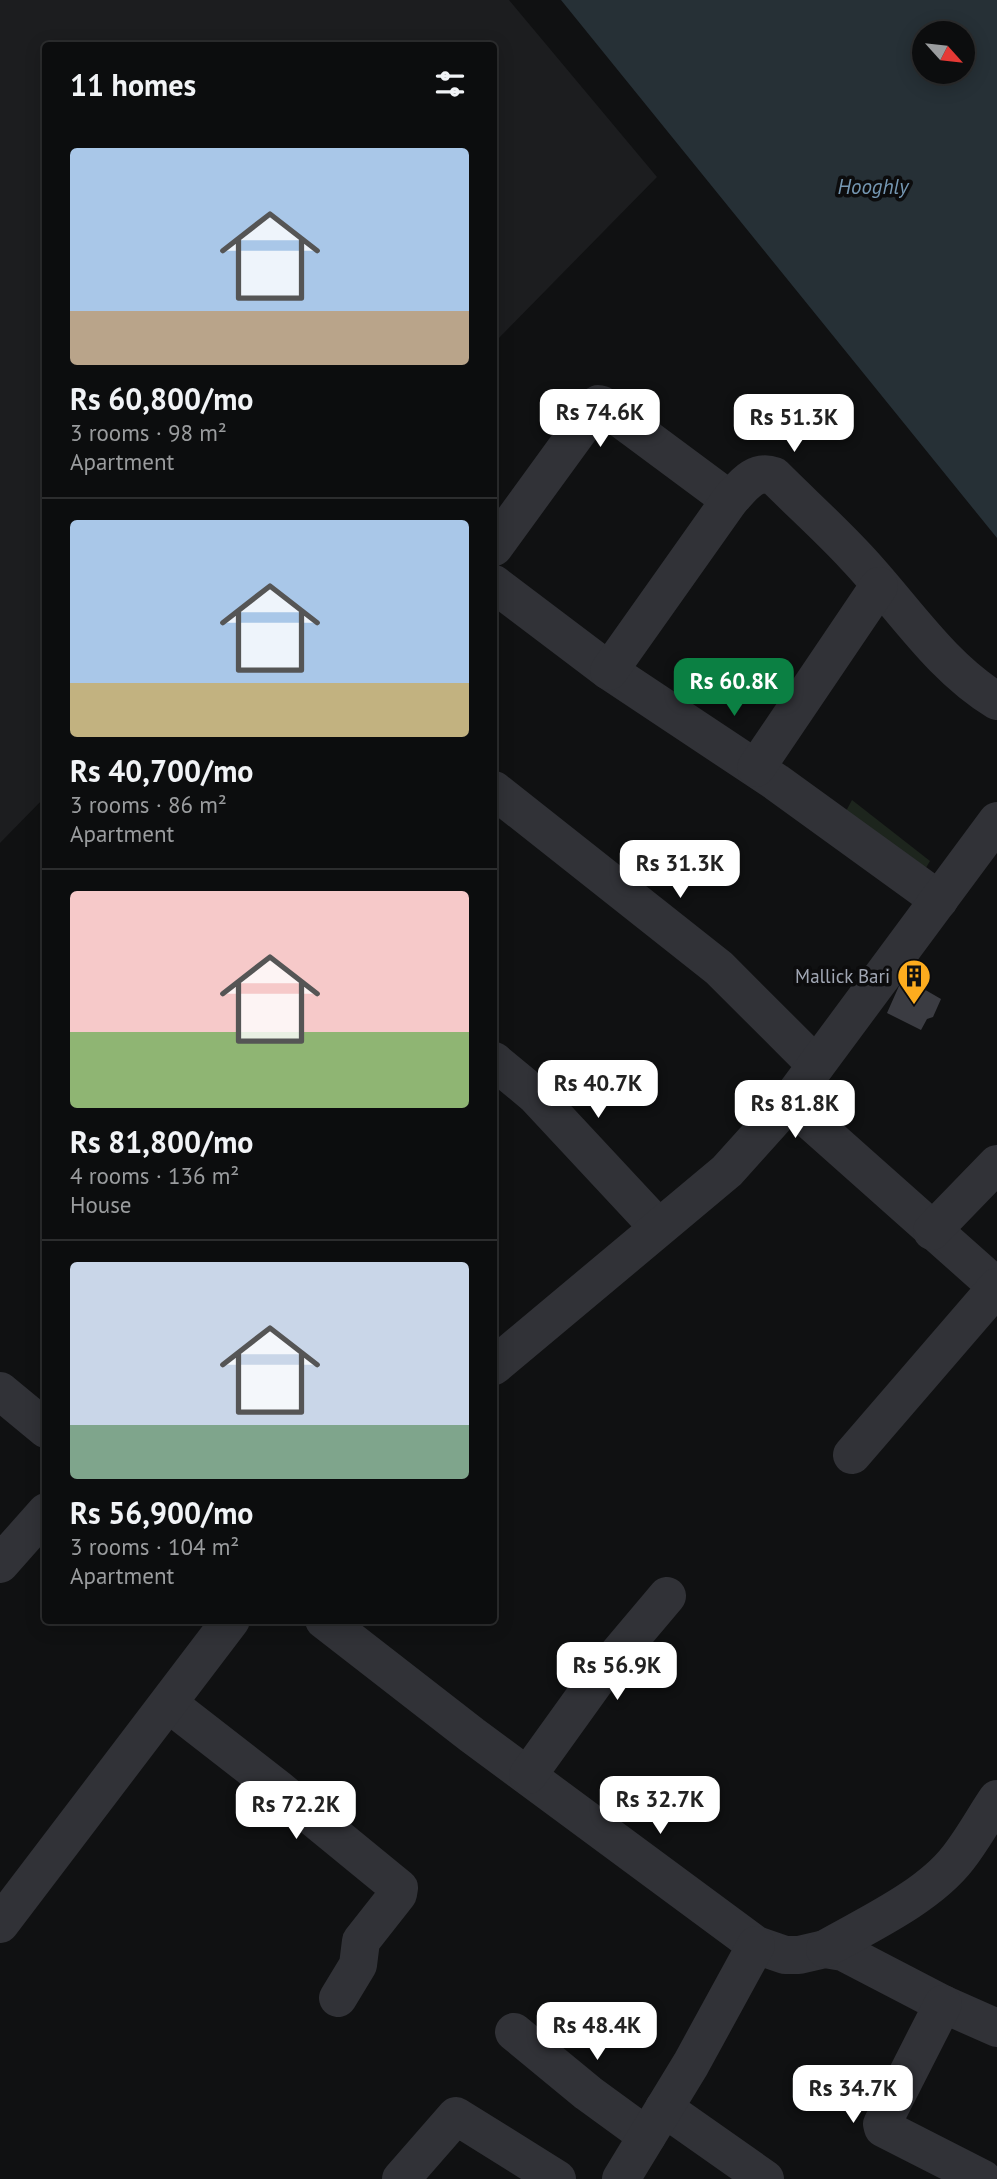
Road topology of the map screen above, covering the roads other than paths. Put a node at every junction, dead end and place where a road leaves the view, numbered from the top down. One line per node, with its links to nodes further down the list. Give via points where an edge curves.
1 (730, 500): 2 (street, via 598,404); 4 (street, via 754,476 774,476); 5 (street)
2 (497, 543)
3 (497, 586): 5 (street)
4 (879, 586): 6 (street, via 970,684); 7 (street)
5 (609, 671): 7 (street)
6 (997, 701)
7 (756, 768): 10 (street)
8 (497, 792): 12 (street, via 719,968)
9 (997, 821): 10 (street)
10 (939, 900): 12 (street)
11 (497, 1063): 15 (street, via 535,1095)
12 (816, 1065): 13 (street)
13 (789, 1102): 15 (street, via 727,1171); 16 (street)
14 (997, 1164): 16 (street)
15 (658, 1227): 18 (street)
16 (932, 1231): 17 (street)
17 (997, 1287): 21 (street)
18 (497, 1359)
19 (0, 1391): 20 (street)
20 (42, 1426)
21 (852, 1455)
22 (42, 1517): 23 (street)
23 (0, 1564)
24 (667, 1596): 28 (street, via 597,1679)
25 (228, 1624): 27 (street)
26 (329, 1624): 28 (street)
27 (169, 1704): 30 (street); 33 (street, via 399,1888 361,1941 358,1965)
28 (527, 1775): 31 (street)
29 (997, 1798): 32 (street, via 958,1858 934,1882)
30 (0, 1924)
31 (756, 1945): 32 (street, via 785,1955); 37 (street)
32 (825, 1949): 34 (street, via 844,1952)
33 (338, 1998)
34 (943, 2004): 35 (street); 42 (street, via 883,2128)
35 (997, 2028)
36 (514, 2032): 37 (street, via 589,2093)
37 (656, 2122): 40 (street); 41 (street)
38 (401, 2179): 39 (street, via 456,2116)
39 (557, 2179)
40 (621, 2179)
41 (765, 2179)
42 (984, 2179)

